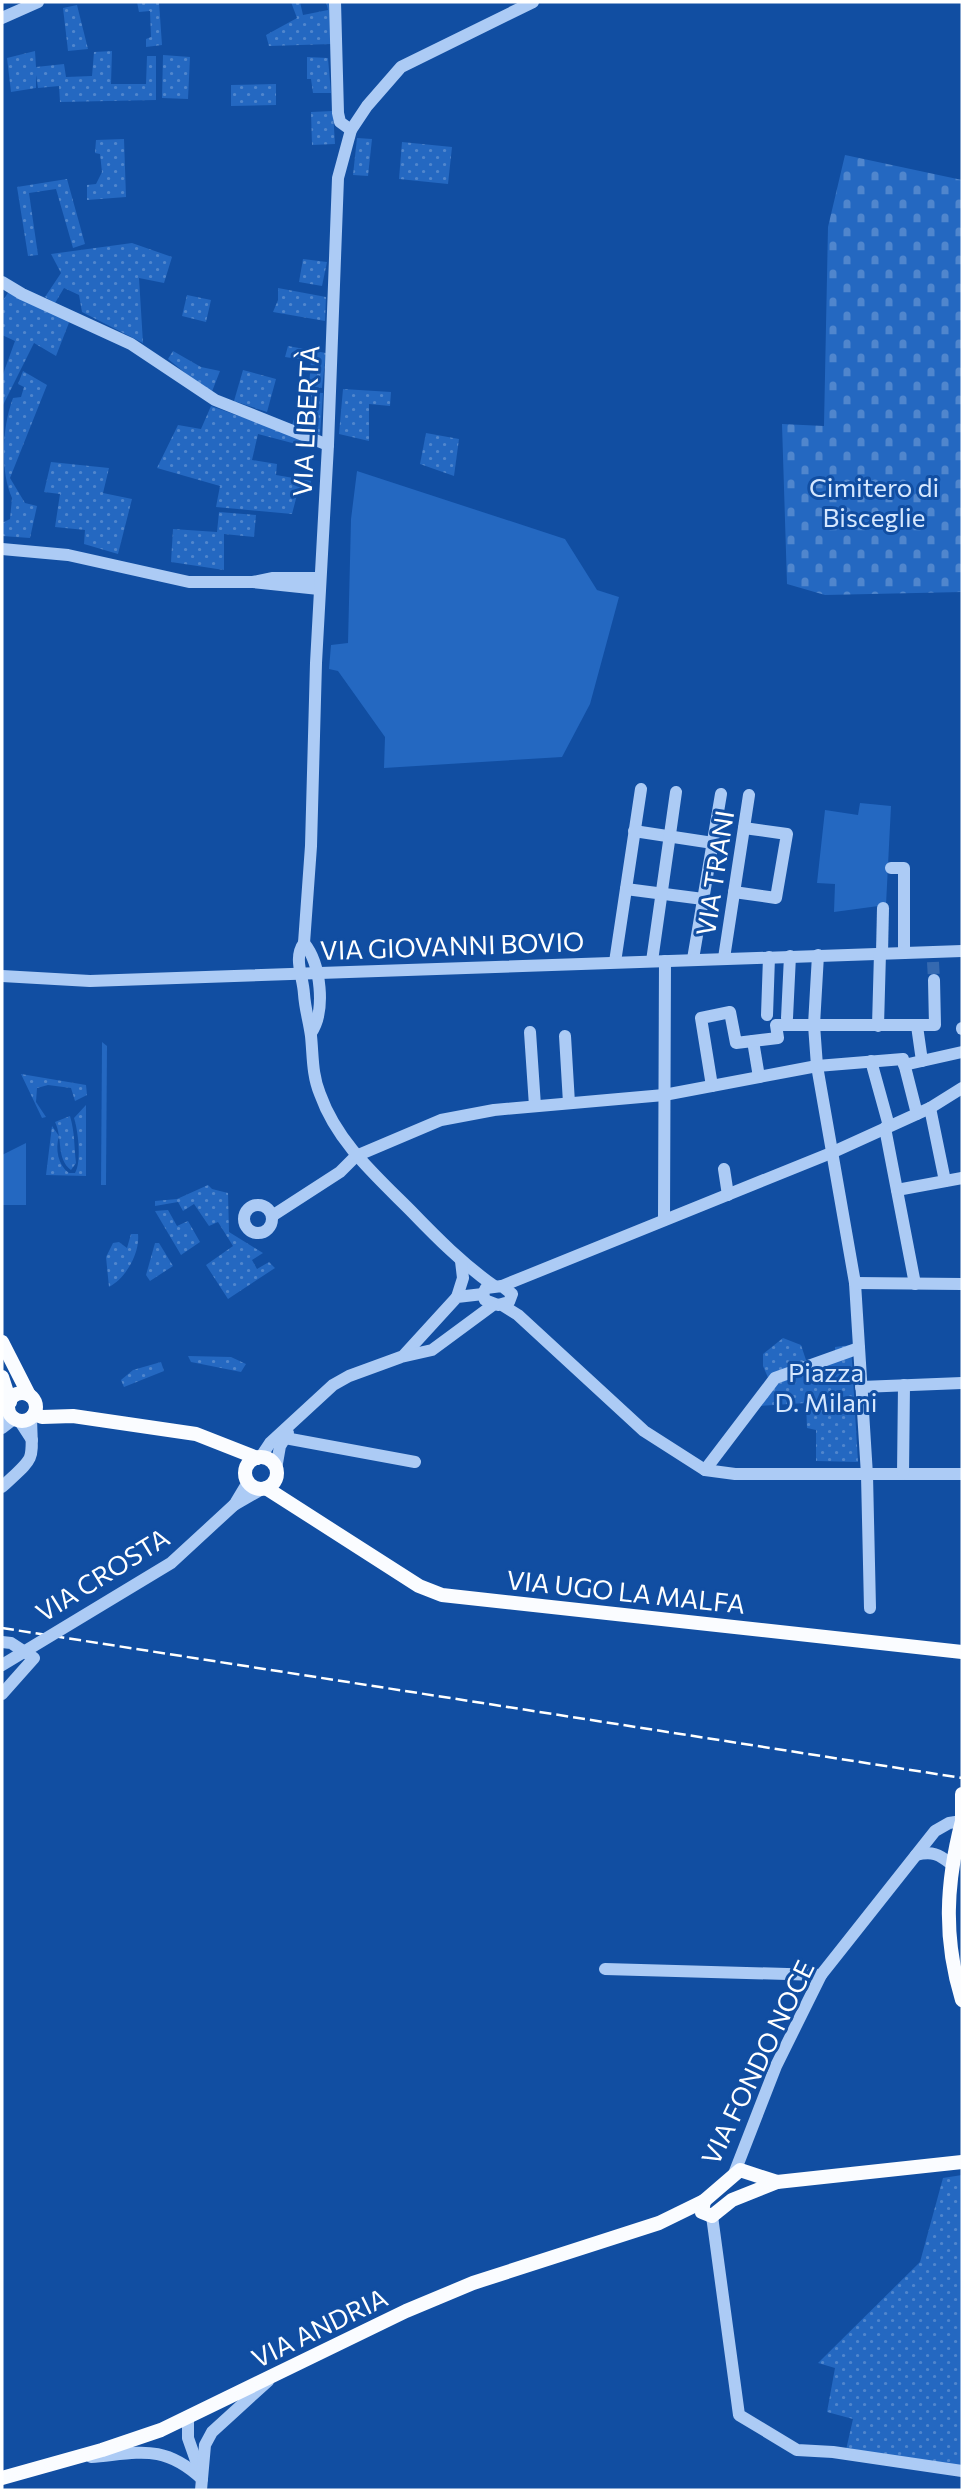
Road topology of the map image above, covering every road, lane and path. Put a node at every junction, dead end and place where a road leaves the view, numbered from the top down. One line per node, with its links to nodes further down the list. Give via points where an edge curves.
1 (38, 2): 4 (street)
2 (335, 2): 5 (street, via 338,113 340,122)
3 (533, 2): 5 (street, VIA LIBERTÀ, via 401,67)
4 (2, 18)
5 (351, 130): 7 (street, VIA LIBERTÀ, via 338,178)
6 (2, 282): 7 (street, via 131,344 215,400)
7 (328, 444): 9 (street, VIA LIBERTÀ)
8 (2, 549): 9 (street, via 68,555 189,582 273,578)
9 (319, 583): 24 (street, VIA LIBERTÀ)
10 (641, 789): 15 (street)
11 (676, 792): 16 (street)
12 (721, 794): 17 (street)
13 (749, 795): 14 (street, VIA TRANI)
14 (744, 828): 20 (street, VIA TRANI); 20 (street, via 787,834 776,898)
15 (635, 831): 16 (street); 19 (street)
16 (670, 836): 17 (street); 21 (street)
17 (713, 843): 22 (street)
18 (891, 868): 27 (street, via 904,868)
19 (626, 889): 21 (street); 34 (street)
20 (734, 892): 31 (street, VIA TRANI)
21 (661, 894): 22 (street); 33 (street)
22 (703, 899): 32 (street)
23 (883, 908): 26 (street)
24 (304, 943): 35 (street, VIA LIBERTÀ); 36 (street, VIA LIBERTÀ, via 298,957)
25 (962, 951): 27 (street, VIA GIOVANNI BOVIO, via 933,957)
26 (881, 953): 27 (street, VIA GIOVANNI BOVIO); 28 (street, VIA GIOVANNI BOVIO); 42 (street)
27 (904, 953)
28 (818, 955): 29 (street, VIA GIOVANNI BOVIO); 41 (street)
29 (790, 956): 30 (street, VIA GIOVANNI BOVIO); 40 (street)
30 (769, 957): 31 (street, VIA GIOVANNI BOVIO); 39 (street)
31 (724, 958): 32 (street, VIA GIOVANNI BOVIO)
32 (693, 960): 33 (street, VIA GIOVANNI BOVIO)
33 (658, 961): 34 (street, VIA GIOVANNI BOVIO); 56 (street)
34 (615, 962): 35 (street, VIA GIOVANNI BOVIO)
35 (317, 973): 36 (street, VIA GIOVANNI BOVIO); 45 (street, via 319,1021)
36 (302, 974): 37 (street, VIA GIOVANNI BOVIO, via 90,981); 45 (street, VIA LIBERTÀ)
37 (2, 976)
38 (934, 980): 43 (street, via 935,1025)
39 (767, 1015)
40 (788, 1018)
41 (814, 1025): 42 (street); 47 (street, via 776,1025 779,1038); 52 (street)
42 (878, 1026): 43 (street)
43 (917, 1026): 50 (street)
44 (530, 1032): 58 (street)
45 (311, 1033): 63 (street, via 319,1093)
46 (565, 1036): 57 (street)
47 (753, 1041): 53 (street); 54 (street, via 736,1043 730,1012 701,1018)
48 (962, 1052): 50 (street)
49 (871, 1061): 51 (street); 52 (street); 61 (street)
50 (922, 1061): 51 (street)
51 (904, 1062): 60 (street)
52 (817, 1066): 53 (street); 62 (street)
53 (759, 1077): 54 (street)
54 (712, 1086): 56 (street)
55 (962, 1088): 59 (street)
56 (664, 1095): 57 (street); 70 (street)
57 (569, 1103): 58 (street)
58 (535, 1106): 63 (street, via 441,1120)
59 (930, 1108): 60 (street); 66 (street)
60 (917, 1114): 61 (street)
61 (887, 1127): 62 (street); 67 (street)
62 (831, 1153): 68 (street); 72 (street)
63 (356, 1156): 69 (street, via 340,1172); 71 (street)
64 (723, 1169): 68 (street)
65 (962, 1178): 66 (street)
66 (945, 1181): 67 (street)
67 (897, 1191): 73 (street)
68 (727, 1195): 70 (street)
69 (272, 1216)
70 (664, 1220): 75 (street, via 527,1276)
71 (465, 1265): 75 (street); 76 (street)
72 (855, 1283): 73 (street); 78 (street)
73 (915, 1284): 74 (street)
74 (962, 1284)
75 (498, 1295): 76 (street); 79 (street, via 432,1350); 93 (street, via 645,1431)
76 (457, 1297): 79 (street)
77 (2, 1342): 84 (main road)
78 (859, 1348): 83 (street); 93 (street, via 775,1378)
79 (401, 1357): 87 (street, via 333,1385)
80 (2, 1377): 85 (main road)
81 (962, 1383): 82 (street)
82 (904, 1385): 83 (street); 95 (street)
83 (861, 1387): 97 (street)
84 (31, 1396): 85 (main road, via 36,1406); 85 (main road, via 16,1395); 86 (main road)
85 (17, 1413): 86 (main road); 88 (street); 99 (street, via 34,1452)
86 (73, 1416): 90 (main road, via 196,1434)
87 (294, 1423): 89 (street); 91 (street)
88 (2, 1428)
89 (285, 1438): 92 (street); 94 (street)
90 (221, 1443): 91 (main road); 98 (main road)
91 (258, 1458): 94 (main road, via 268,1460); 98 (main road)
92 (415, 1462)
93 (705, 1470): 97 (street)
94 (276, 1471): 100 (main road, via 273,1484); 102 (main road)
95 (903, 1474): 96 (street); 97 (street)
96 (962, 1474)
97 (867, 1475): 103 (street)
98 (247, 1476): 100 (main road); 101 (street)
99 (2, 1487)
100 (264, 1488): 101 (street); 102 (main road, VIA UGO LA MALFA)
101 (234, 1505): 106 (street, VIA CROSTA, bridge, via 172,1563)
102 (306, 1515): 105 (main road, VIA UGO LA MALFA, via 419,1586 442,1595)
103 (870, 1608)
104 (2, 1642): 107 (street, VIA CROSTA, via 34,1658)
105 (962, 1652)
106 (2, 1665)
107 (2, 1694)
108 (962, 1794): 109 (main road)
109 (962, 1820): 110 (street, VIA FONDO NOCE, via 935,1831); 111 (main road)
110 (916, 1855): 111 (street, via 929,1852); 113 (street, VIA FONDO NOCE)
111 (951, 1864): 114 (main road, via 947,1927)
112 (605, 1969): 113 (street)
113 (821, 1975): 116 (street, VIA FONDO NOCE, via 776,2066)
114 (962, 2000)
115 (962, 2162): 118 (main road)
116 (734, 2174): 117 (main road, via 744,2169); 120 (main road, VIA FONDO NOCE)
117 (753, 2175): 118 (main road); 119 (main road, via 758,2183)
118 (777, 2182): 119 (main road)
119 (753, 2192): 121 (main road)
120 (704, 2200): 121 (main road, VIA FONDO NOCE, via 701,2210); 122 (main road, VIA ANDRIA)
121 (710, 2216): 122 (main road, VIA ANDRIA); 127 (street, via 739,2415 797,2450)
122 (659, 2223): 123 (main road, VIA ANDRIA, via 473,2283)
123 (276, 2375): 124 (main road, VIA ANDRIA); 125 (street, via 222,2420)
124 (188, 2418): 125 (street); 126 (main road, VIA ANDRIA); 129 (street, via 188,2438)
125 (205, 2445): 129 (street)
126 (74, 2459): 128 (main road, VIA ANDRIA); 129 (street, via 149,2452 170,2456)
127 (962, 2471)
128 (2, 2478)
129 (201, 2484)

